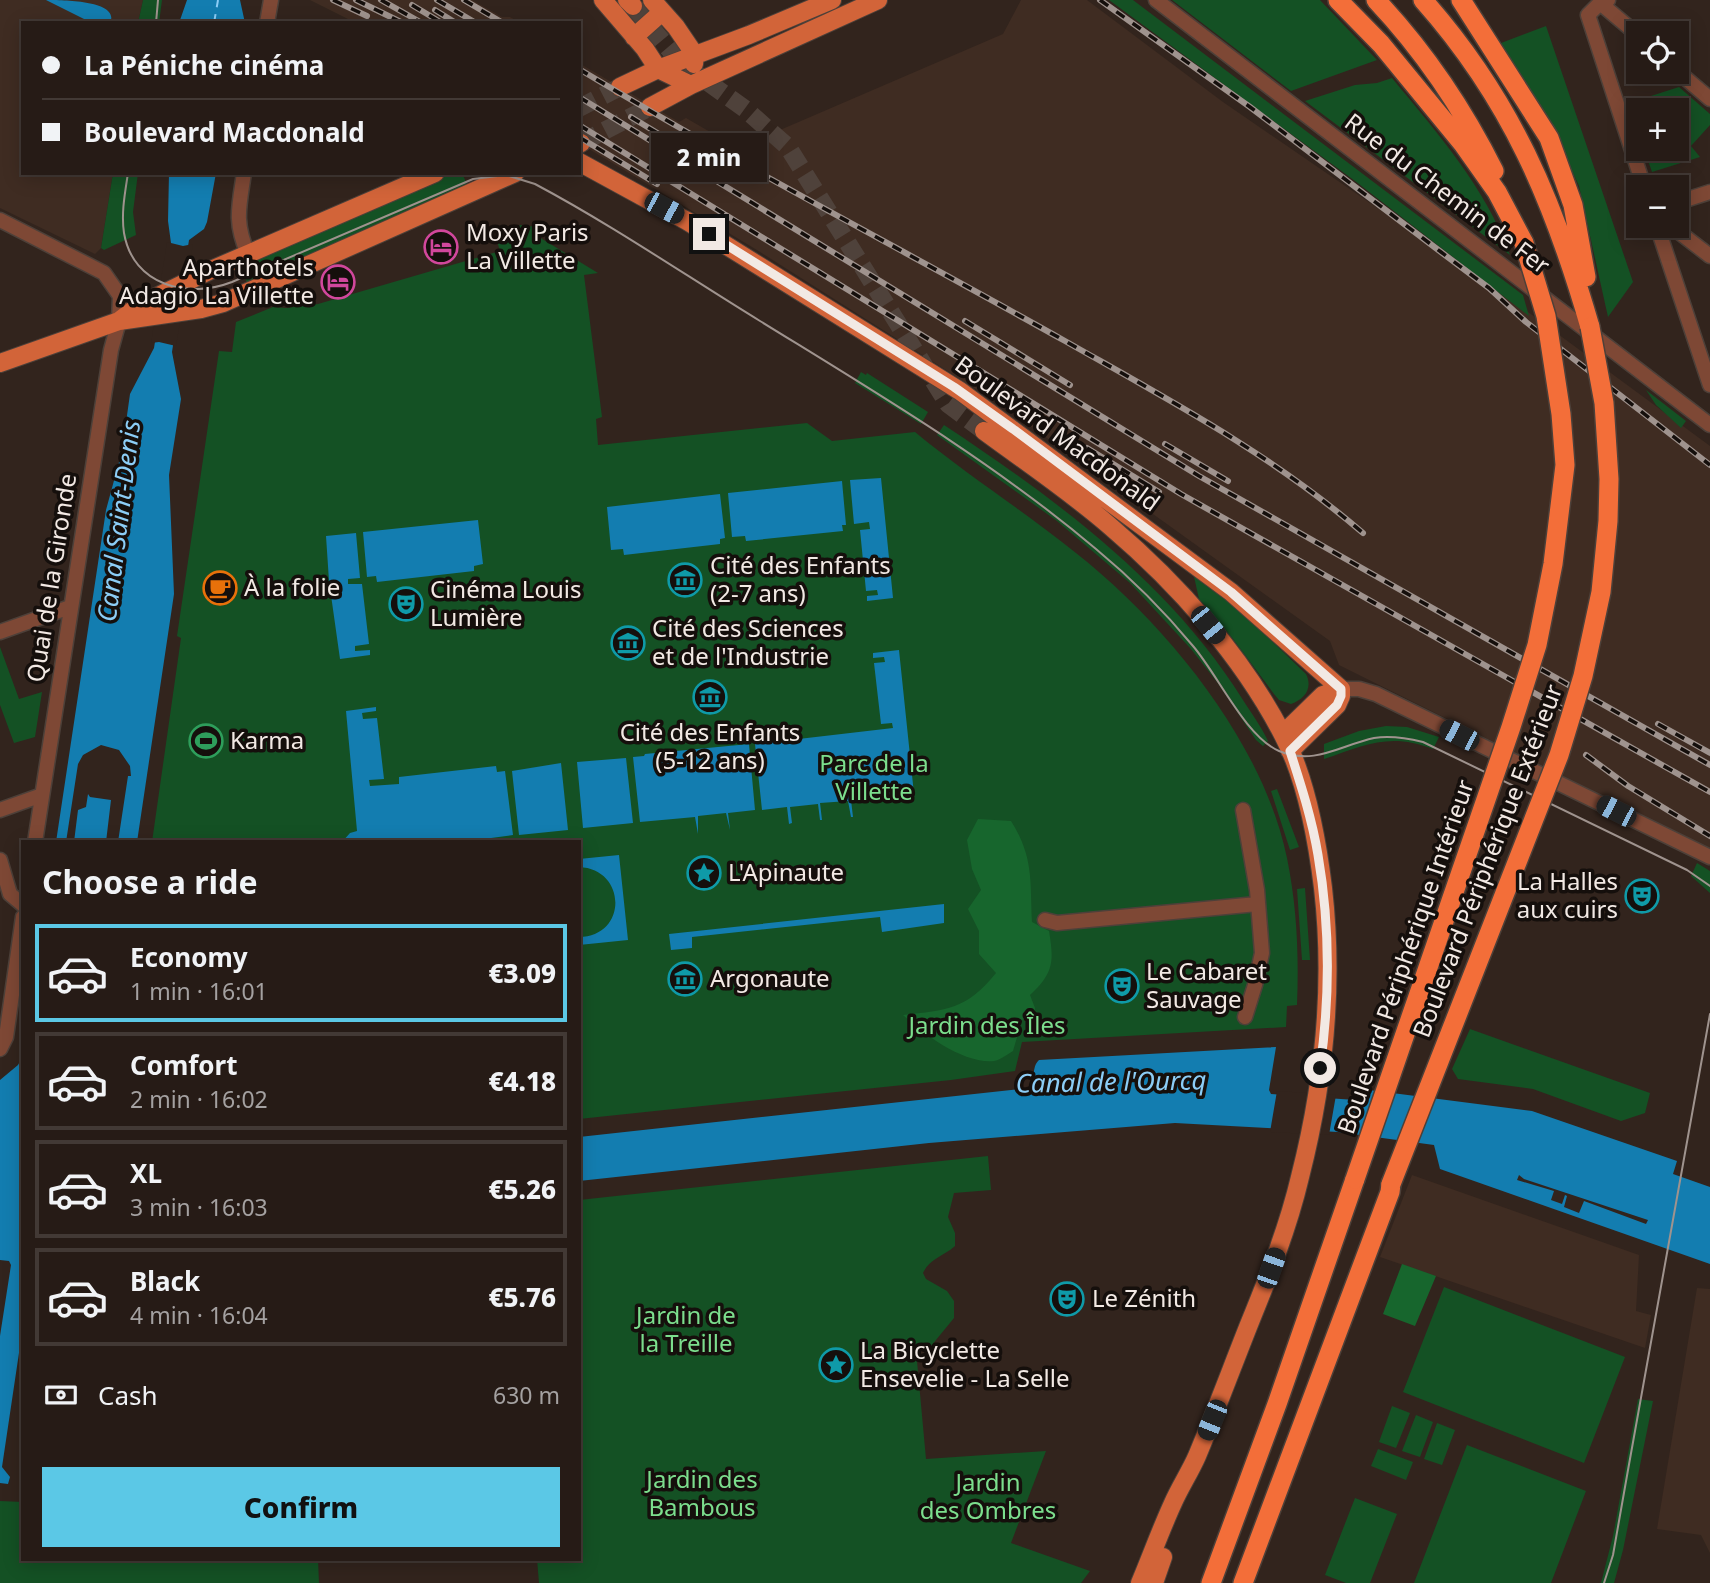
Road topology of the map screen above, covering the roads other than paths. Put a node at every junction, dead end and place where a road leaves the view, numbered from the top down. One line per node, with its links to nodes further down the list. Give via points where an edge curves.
1 (271, 0): 12 (street)
2 (603, 0): 15 (main road)
3 (832, 0): 14 (main road)
4 (878, 0): 16 (main road)
5 (1156, 0): 43 (street, Rue du Chemin de Fer)
6 (1338, 0): 34 (highway, via 1421,92 1479,166)
7 (1376, 0): 34 (highway, Boulevard Périphérique Intérieur, via 1461,110 1498,179)
8 (1423, 0): 40 (highway, Boulevard Périphérique Extérieur, via 1480,71 1518,134 1560,231)
9 (1461, 0): 40 (highway, via 1549,138 1565,178 1586,270)
10 (1604, 1): 13 (street); 28 (street, via 1588,15)
11 (657, 6): 15 (main road); 17 (main road)
12 (267, 21)
13 (1626, 23)
14 (749, 35): 16 (main road); 17 (main road)
15 (634, 37): 18 (main road)
16 (758, 54): 20 (main road)
17 (695, 55): 18 (main road); 20 (main road)
18 (658, 69): 20 (main road); 21 (main road)
19 (1689, 80): 22 (street)
20 (691, 85): 23 (main road)
21 (620, 87)
22 (1710, 99)
23 (650, 107)
24 (581, 163): 47 (main road, Boulevard Macdonald, via 687,221 951,394 1231,592)
25 (244, 175): 35 (street, via 237,223)
26 (430, 175): 35 (main road)
27 (511, 175): 38 (main road, via 238,297)
28 (1640, 175)
29 (1710, 192): 30 (street)
30 (1689, 199)
31 (0, 220): 39 (street, via 104,273 120,296)
32 (1661, 238): 42 (street)
33 (1687, 238): 36 (street)
34 (1524, 243): 65 (highway, Boulevard Périphérique Intérieur, bridge, via 1546,316 1565,465 1553,564 1536,645 1355,1179)
35 (248, 254): 37 (main road)
36 (1710, 256)
37 (160, 296): 38 (street); 39 (main road)
38 (193, 311): 39 (main road)
39 (119, 321): 41 (main road); 45 (street, Quai de la Gironde)
40 (1590, 327): 66 (highway, Boulevard Périphérique Extérieur, bridge, via 1604,404 1609,479 1601,592 1583,676 1559,755 1391,1184)
41 (0, 363)
42 (1710, 385)
43 (1710, 425)
44 (984, 431): 48 (main road, Boulevard Macdonald, via 1111,526 1160,573 1229,652)
45 (70, 607): 46 (street); 50 (street, Quai de la Gironde)
46 (0, 632)
47 (1341, 689): 48 (main road, via 1323,695); 49 (main road, via 1337,705); 54 (street, via 1376,694)
48 (1283, 734): 49 (main road, Boulevard Macdonald)
49 (1290, 751): 62 (main road, Boulevard Macdonald, via 1318,854 1326,925 1326,1004 1318,1087 1302,1168 1271,1268)
50 (42, 795): 51 (street); 53 (street, Quai de la Gironde)
51 (0, 810)
52 (1243, 810): 57 (street)
53 (34, 840)
54 (1710, 857)
55 (0, 860): 56 (street, via 10,894)
56 (21, 903)
57 (1257, 904): 58 (street, via 1057,923); 60 (street, via 1262,953)
58 (1045, 920)
59 (21, 929): 61 (street)
60 (1245, 1017)
61 (2, 1045)
62 (1195, 1460): 63 (main road); 64 (main road)
63 (1140, 1583)
64 (1153, 1583)
65 (1211, 1583)
66 (1243, 1583)

